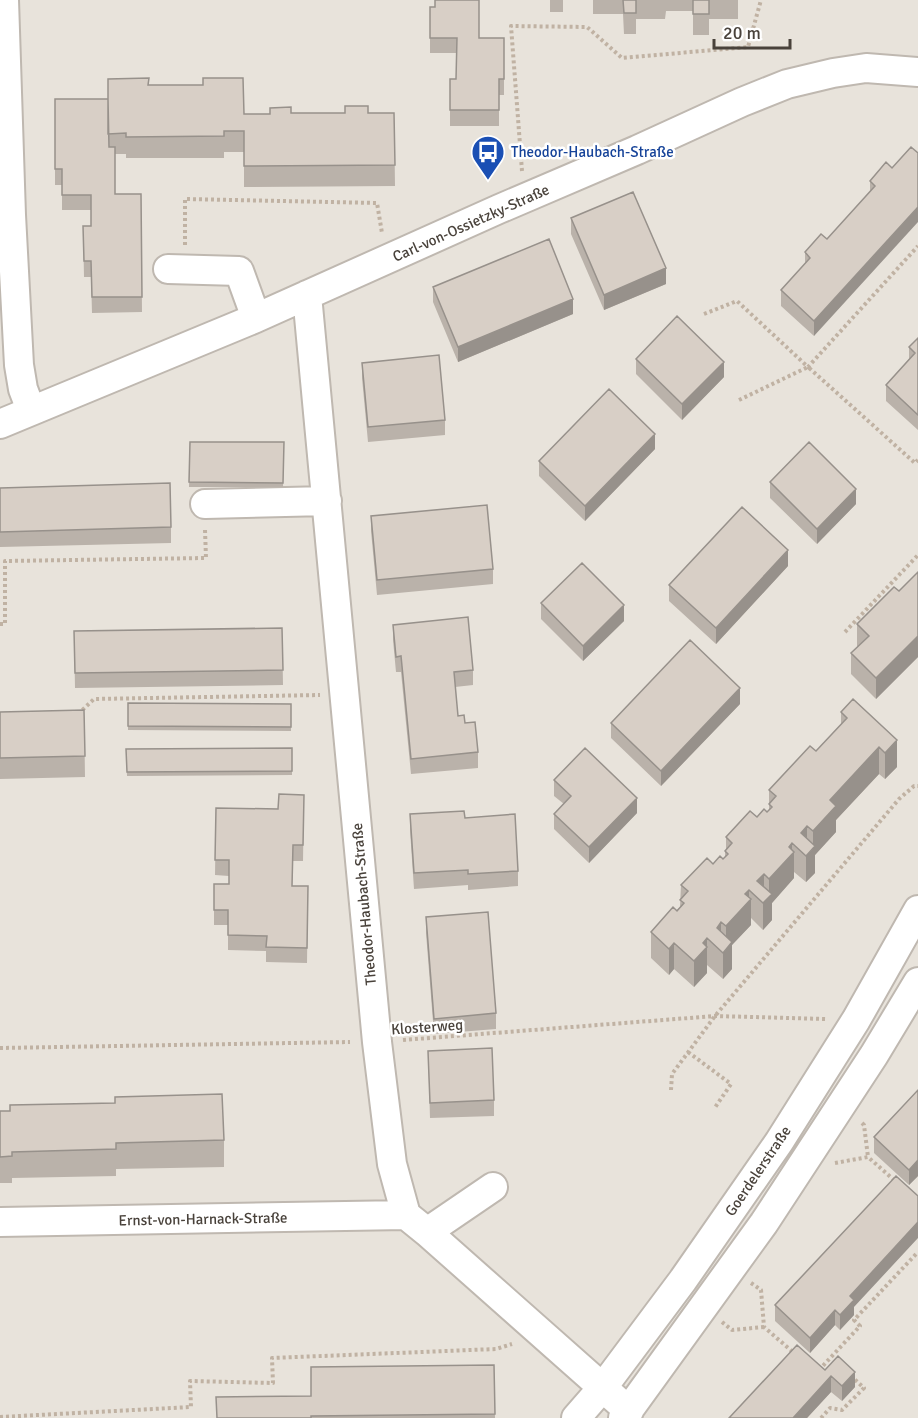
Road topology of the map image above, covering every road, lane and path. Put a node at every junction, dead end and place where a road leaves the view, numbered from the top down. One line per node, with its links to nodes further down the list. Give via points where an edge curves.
1 (4, 0): 5 (street)
2 (761, 0): 4 (path, via 748,47 622,58 587,27 511,26)
3 (918, 72): 4 (street, Carl-von-Ossietzky-Straße, via 866,69 787,84)
4 (524, 198): 7 (street, Carl-von-Ossietzky-Straße)
5 (6, 215): 14 (street, via 19,365)
6 (918, 246): 12 (path)
7 (386, 261): 8 (path, via 377,203 185,199); 9 (street, Carl-von-Ossietzky-Straße)
8 (176, 269): 11 (street, via 239,271)
9 (307, 295): 11 (street, Carl-von-Ossietzky-Straße); 17 (street, Theodor-Haubach-Straße)
10 (704, 314): 12 (path, via 737,302)
11 (256, 318): 14 (street, Carl-von-Ossietzky-Straße)
12 (808, 367): 13 (path); 16 (path, via 915,463)
13 (740, 400)
14 (31, 410): 15 (street, Carl-von-Ossietzky-Straße)
15 (0, 424)
16 (918, 460)
17 (327, 501): 18 (street); 22 (street, Theodor-Haubach-Straße)
18 (205, 504): 20 (path, via 206,558 5,561 5,624)
19 (918, 555): 21 (path)
20 (0, 624)
21 (845, 632)
22 (345, 694): 23 (path, via 94,699); 29 (street, Theodor-Haubach-Straße)
23 (75, 716)
24 (918, 786): 27 (path, via 899,799)
25 (918, 910): 28 (street, Goerdelerstraße)
26 (918, 982): 34 (street)
27 (715, 1016): 28 (path, Klosterweg); 29 (path, Klosterweg); 31 (path)
28 (855, 1020): 49 (street, Goerdelerstraße, via 772,1151)
29 (377, 1042): 30 (path, Klosterweg); 38 (street, Theodor-Haubach-Straße, via 392,1164)
30 (0, 1048)
31 (688, 1052): 32 (path, via 672,1074); 33 (path, via 731,1084)
32 (671, 1090)
33 (714, 1109)
34 (812, 1149): 35 (path, via 836,1163 868,1157); 40 (street)
35 (900, 1185)
36 (493, 1187): 38 (street)
37 (0, 1222): 38 (street, Ernst-von-Harnack-Straße)
38 (416, 1224): 43 (street)
39 (918, 1252): 45 (path, via 854,1320 860,1326)
40 (731, 1268): 41 (street); 42 (path, via 761,1290)
41 (703, 1308): 42 (path, via 732,1330); 50 (street)
42 (764, 1327): 44 (path)
43 (542, 1334): 49 (street); 51 (path, via 496,1349 272,1358 273,1383 190,1381 191,1407)
44 (799, 1358)
45 (830, 1358): 46 (path); 47 (path)
46 (839, 1365)
47 (816, 1373)
48 (847, 1373): 53 (path, via 864,1388 842,1410 830,1408)
49 (603, 1387): 50 (street); 52 (street, Goerdelerstraße)
50 (626, 1414)
51 (0, 1417)
52 (576, 1418)
53 (821, 1418)

